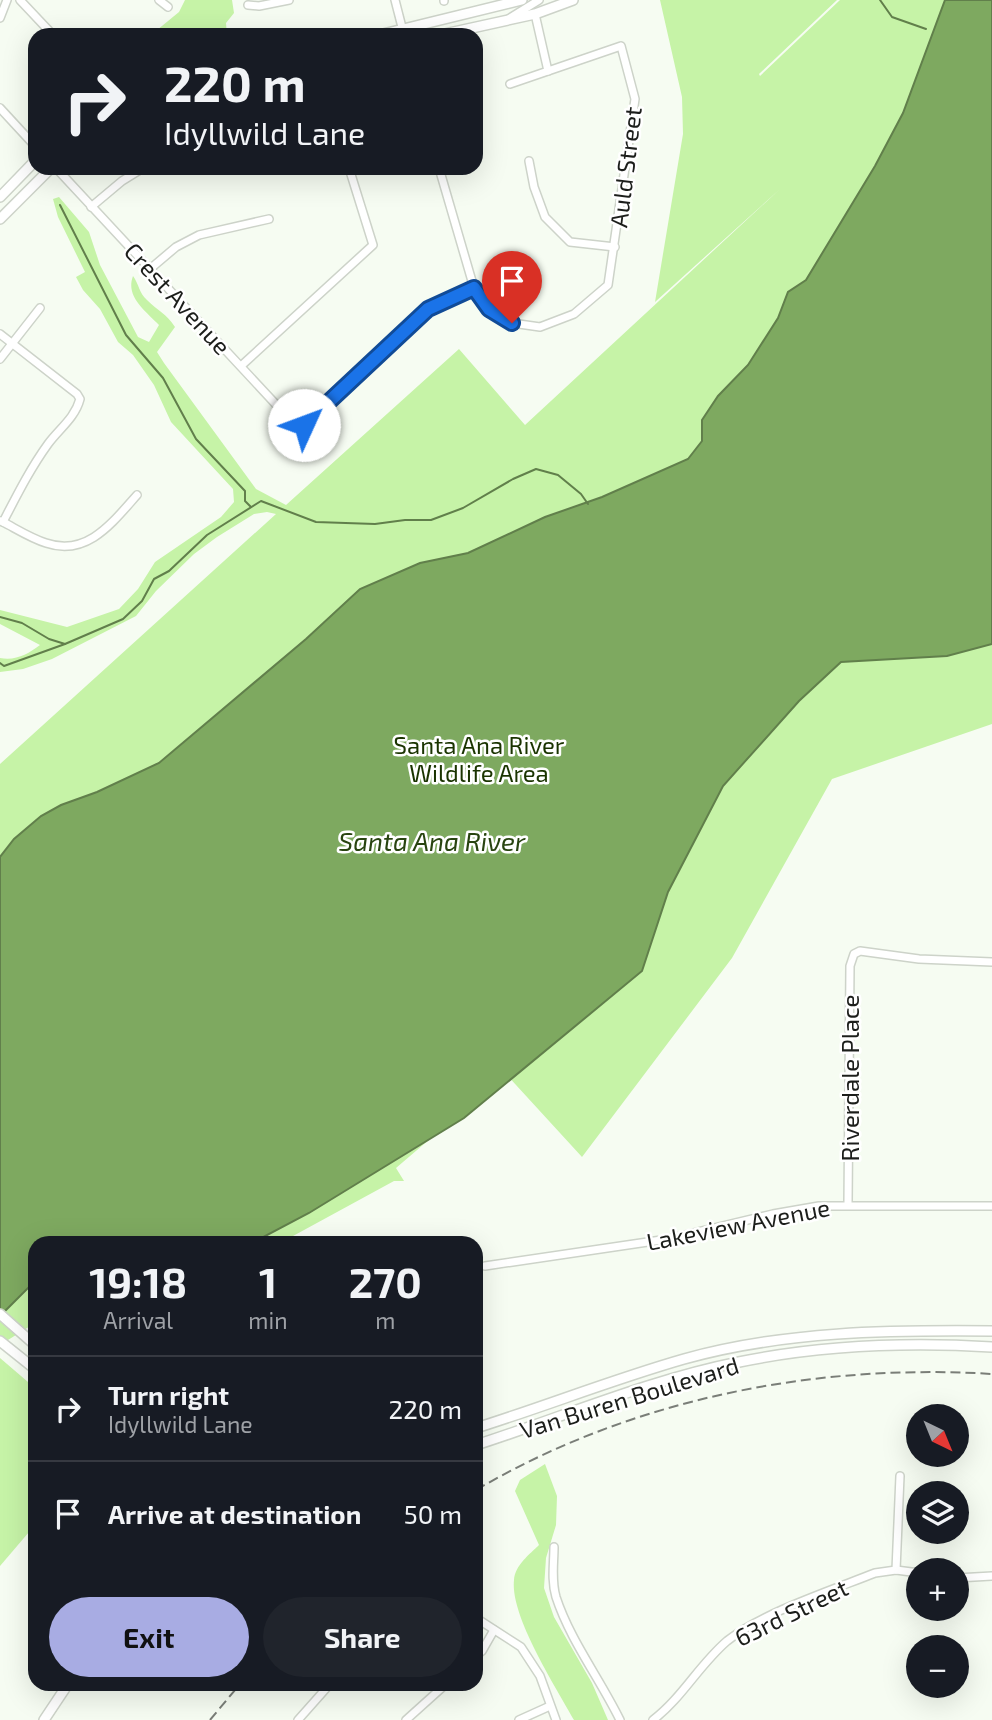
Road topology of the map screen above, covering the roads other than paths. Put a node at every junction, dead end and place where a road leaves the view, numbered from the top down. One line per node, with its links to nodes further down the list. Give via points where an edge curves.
1 (7, 0): 12 (street)
2 (20, 0): 14 (street)
3 (159, 0): 10 (street)
4 (289, 0): 9 (street)
5 (396, 0): 15 (street)
6 (522, 0): 16 (main road)
7 (539, 0): 13 (street)
8 (573, 0): 11 (main road)
9 (248, 5)
10 (168, 7)
11 (535, 14): 13 (main road); 18 (street)
12 (0, 18)
13 (507, 20): 17 (main road)
14 (46, 28)
15 (402, 28)
16 (421, 28)
17 (471, 28)
18 (548, 71): 19 (street); 33 (street, Auld Street, via 621,46 635,99)
19 (510, 84)
20 (0, 108): 21 (street)
21 (28, 138)
22 (529, 161): 33 (street, via 545,217 570,242)
23 (28, 169): 29 (main road)
24 (46, 175): 31 (main road)
25 (60, 175): 30 (street, Crest Avenue)
26 (132, 175): 30 (street)
27 (351, 175): 40 (street, via 373,245)
28 (441, 175): 35 (street)
29 (0, 197)
30 (91, 207): 34 (street, Crest Avenue)
31 (0, 219)
32 (269, 219): 34 (street, via 199,235)
33 (615, 247): 35 (street, Auld Street, via 608,285 574,314 540,327 512,323 489,309)
34 (150, 269): 40 (street, Crest Avenue)
35 (474, 288): 40 (street, Crest Avenue, via 428,309 300,427)
36 (40, 308): 38 (street)
37 (0, 334): 38 (street)
38 (12, 344): 39 (street); 42 (street, via 80,399)
39 (0, 359)
40 (241, 366)
41 (137, 495): 42 (street, via 105,531 86,543 65,547 46,543)
42 (1, 521)
43 (992, 962): 44 (street, Riverdale Place, via 853,954)
44 (848, 1204): 45 (street, Lakeview Avenue); 46 (street, Lakeview Avenue, via 773,1214 668,1239)
45 (992, 1206)
46 (485, 1266)
47 (1, 1315): 49 (main road)
48 (992, 1331): 53 (main road, Van Buren Boulevard, via 860,1332 737,1347 684,1359)
49 (28, 1339)
50 (0, 1341): 52 (main road)
51 (992, 1347): 54 (main road, Van Buren Boulevard, via 837,1348 739,1362 687,1374)
52 (28, 1363)
53 (483, 1427)
54 (483, 1443)
55 (900, 1476): 57 (street)
56 (554, 1547): 73 (street, via 556,1596)
57 (896, 1570): 58 (street, 63rd Street); 74 (street, 63rd Street, via 875,1573 741,1631)
58 (906, 1571)
59 (992, 1576): 60 (street)
60 (969, 1577)
61 (483, 1623): 62 (street)
62 (494, 1630): 63 (street); 67 (street, via 521,1647 540,1676)
63 (483, 1649)
64 (63, 1691): 68 (main road)
65 (324, 1691): 69 (street)
66 (438, 1691): 70 (street)
67 (550, 1706): 71 (street); 72 (street)
68 (44, 1720)
69 (298, 1720)
70 (406, 1720)
71 (519, 1720)
72 (556, 1720)
73 (620, 1720)
74 (653, 1720)

